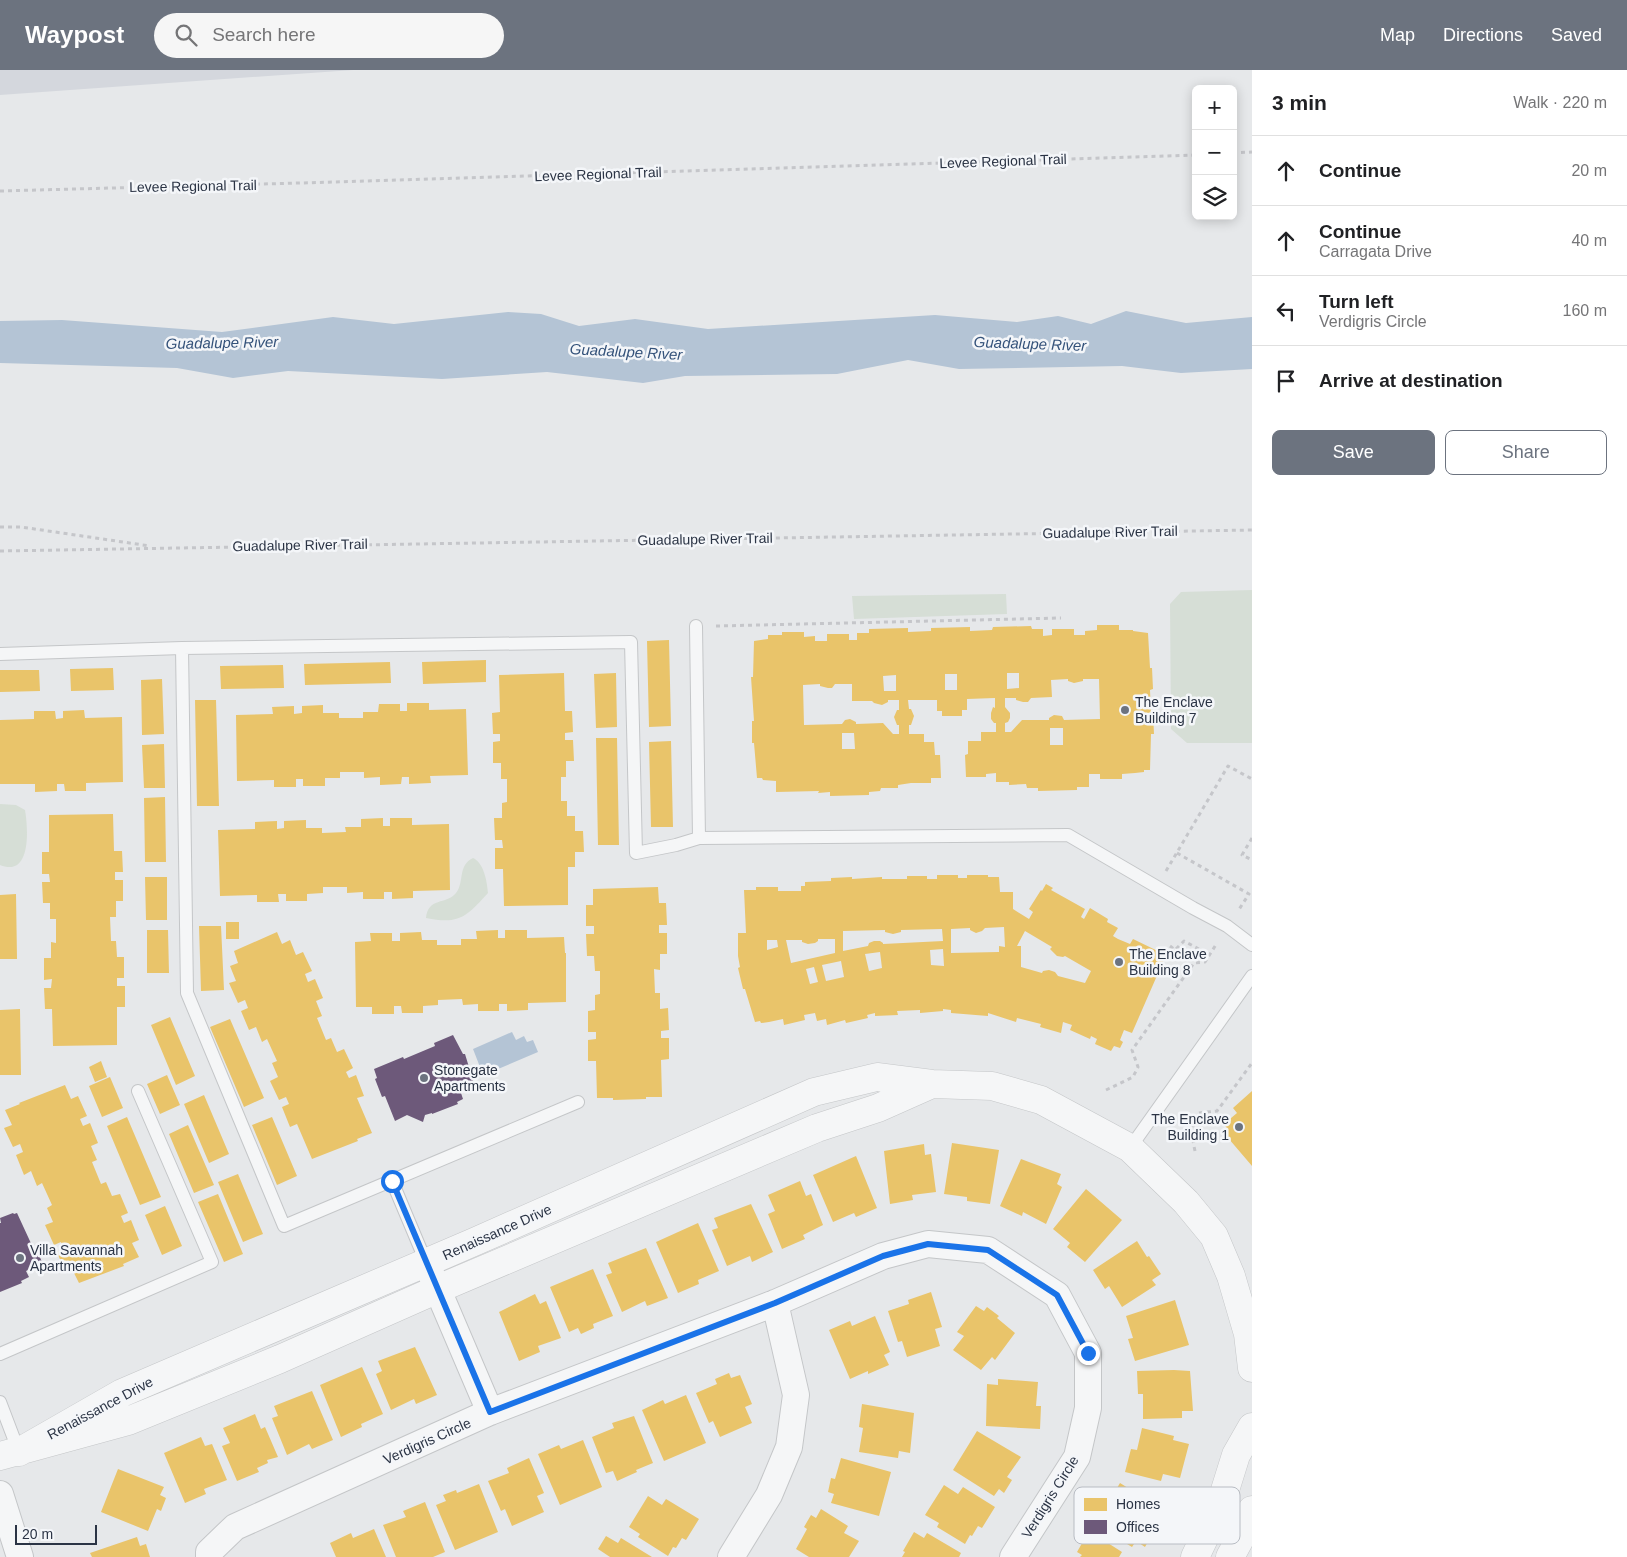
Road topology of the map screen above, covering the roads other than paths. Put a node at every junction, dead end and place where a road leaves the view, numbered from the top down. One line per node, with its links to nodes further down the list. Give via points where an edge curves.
1 (696, 626): 4 (lane)
2 (182, 648): 3 (lane); 4 (lane, via 631,642 636,854); 11 (lane, via 187,993 284,1226)
3 (0, 654)
4 (699, 838): 5 (lane, via 1068,835 1227,926)
5 (1252, 945)
6 (1252, 976): 10 (lane)
7 (932, 1084): 10 (street, Renaissance Drive, via 992,1086 1042,1100); 12 (street, Renaissance Drive, via 877,1077 814,1092); 13 (street, Renaissance Drive, via 878,1108 817,1128)
8 (138, 1091): 15 (lane, via 212,1262)
9 (578, 1102): 11 (lane)
10 (1130, 1148): 16 (street, Renaissance Drive, via 1186,1202 1214,1236 1240,1305)
11 (392, 1181): 12 (lane)
12 (426, 1262): 13 (street); 20 (street, Renaissance Drive, via 122,1393)
13 (438, 1289): 18 (street); 20 (street, Renaissance Drive, via 128,1422)
14 (775, 1303): 18 (street, Verdigris Circle); 29 (street, via 796,1395 789,1447 768,1495); 30 (street, Verdigris Circle, via 883,1256 928,1244 988,1250 1057,1295 1088,1353 1088,1408 1077,1457)
15 (0, 1354)
16 (1252, 1368)
17 (0, 1402): 20 (lane)
18 (490, 1412): 28 (street, Verdigris Circle, via 235,1527 209,1552)
19 (1252, 1427): 21 (street, via 1236,1456)
20 (10, 1454)
21 (1225, 1487)
22 (0, 1494): 27 (street)
23 (1252, 1510): 24 (street)
24 (1240, 1539)
25 (1201, 1544): 31 (street)
26 (1237, 1544): 32 (street)
27 (20, 1557)
28 (209, 1557)
29 (730, 1557)
30 (1013, 1557)
31 (1195, 1557)
32 (1230, 1557)

